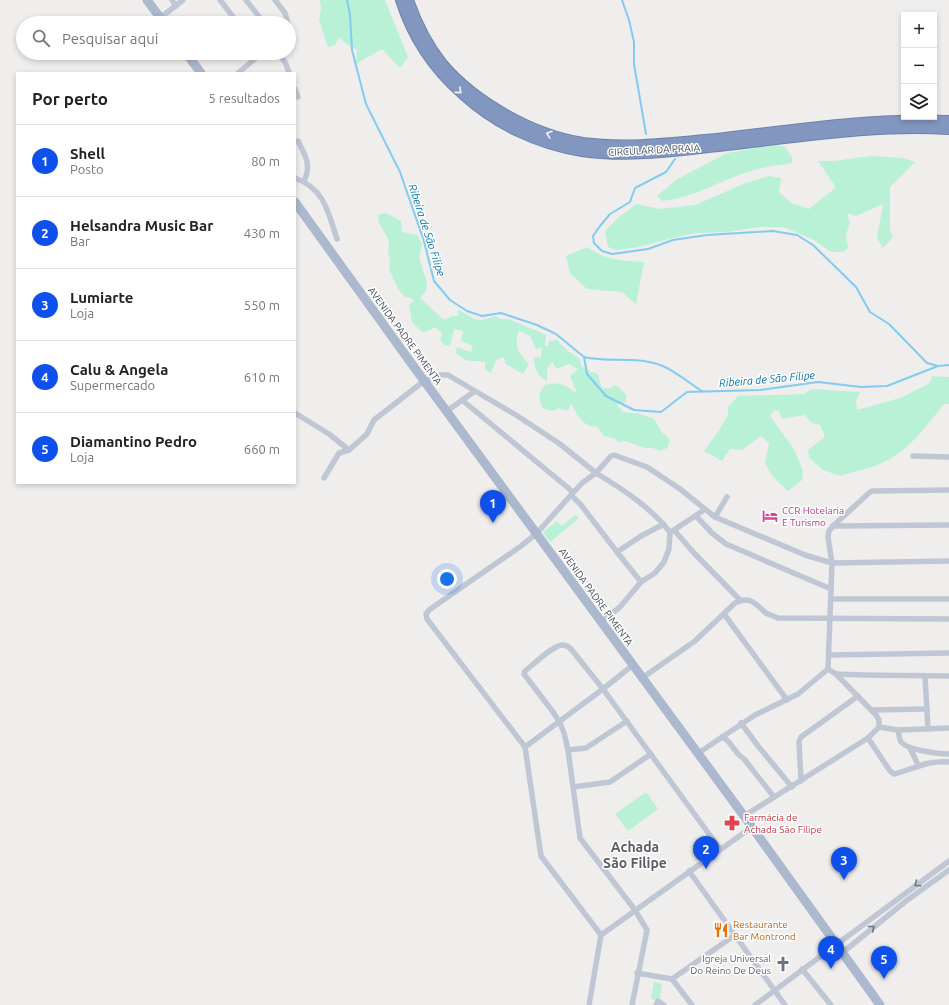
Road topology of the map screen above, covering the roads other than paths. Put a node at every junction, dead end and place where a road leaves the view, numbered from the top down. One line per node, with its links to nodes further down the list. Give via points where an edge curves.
1 (147, 0): 10 (main road)
2 (172, 0): 9 (street)
3 (183, 0): 9 (street)
4 (220, 0): 12 (street)
5 (246, 0): 13 (street)
6 (275, 0): 14 (street)
7 (401, 0): 24 (highway, CIRCULAR DA PRAIA, one-way to 24, via 411,28 424,52 448,82 478,107 512,128 561,146 598,152 630,153 866,130)
8 (408, 0): 23 (highway, CIRCULAR DA PRAIA, one-way to 8, via 901,120 862,123 641,145 610,145 571,140 538,130 513,118 461,82 427,43)
9 (176, 6): 11 (street)
10 (158, 16)
11 (167, 16)
12 (233, 16)
13 (259, 16)
14 (286, 16)
15 (191, 60): 18 (main road)
16 (254, 60): 19 (street)
17 (283, 60): 20 (street)
18 (200, 72)
19 (239, 72)
20 (289, 72)
21 (296, 92): 22 (street)
22 (298, 97)
23 (949, 121)
24 (949, 128)
25 (298, 140): 27 (street, via 308,165 308,174)
26 (296, 178): 27 (street)
27 (304, 181): 29 (street, via 321,196)
28 (296, 203): 30 (main road, AVENIDA PADRE PIMENTA)
29 (337, 239)
30 (424, 381): 31 (street, via 448,375); 33 (main road, AVENIDA PADRE PIMENTA); 35 (street, via 374,420 367,434)
31 (475, 391): 32 (street); 38 (street, via 560,444)
32 (462, 400): 33 (street); 41 (street)
33 (447, 411): 50 (main road, AVENIDA PADRE PIMENTA)
34 (296, 414): 35 (street)
35 (349, 450): 39 (street, via 339,453)
36 (913, 456): 37 (street)
37 (949, 457)
38 (596, 472): 41 (street); 43 (street, via 611,456 618,456 647,467 680,489); 46 (street, via 650,510)
39 (324, 478)
40 (949, 490): 48 (street, via 872,491)
41 (572, 494): 50 (street); 51 (street)
42 (727, 497): 45 (street)
43 (704, 510): 44 (street); 45 (street)
44 (696, 516): 49 (street); 55 (street, via 726,544)
45 (715, 517): 53 (street, via 805,555)
46 (664, 524): 49 (street); 51 (street)
47 (949, 525): 48 (street)
48 (833, 526): 53 (street, via 828,537)
49 (672, 531): 54 (street, via 664,562 655,573); 58 (street)
50 (536, 534): 62 (main road, AVENIDA PADRE PIMENTA); 85 (street, via 426,614 427,619)
51 (617, 552): 54 (street)
52 (949, 561): 53 (street)
53 (832, 563): 55 (street)
54 (641, 582): 62 (street, via 620,607)
55 (831, 589): 56 (street)
56 (831, 599): 57 (street); 60 (street)
57 (949, 599)
58 (740, 600): 59 (street); 60 (street, via 755,602 768,614 778,618)
59 (724, 614): 70 (street, via 695,641); 73 (street)
60 (831, 618): 61 (street); 64 (street)
61 (949, 619)
62 (601, 622): 65 (main road, AVENIDA PADRE PIMENTA)
63 (949, 653): 64 (street)
64 (830, 655): 66 (street)
65 (633, 665): 70 (main road, AVENIDA PADRE PIMENTA); 71 (street)
66 (828, 669): 67 (street); 73 (street)
67 (836, 674): 68 (street); 72 (street)
68 (925, 676): 69 (street); 74 (street)
69 (949, 676)
70 (642, 678): 89 (main road, AVENIDA PADRE PIMENTA)
71 (603, 689): 76 (street); 77 (street); 77 (street, via 566,645 561,645 545,655 524,674)
72 (858, 696): 75 (street); 93 (street, via 801,737 798,742)
73 (787, 700): 78 (street)
74 (927, 709): 75 (street); 81 (street)
75 (872, 710): 79 (street, via 879,720)
76 (626, 721): 87 (street, via 586,748); 88 (street)
77 (560, 723): 85 (street); 87 (street)
78 (741, 724): 83 (street); 95 (street)
79 (879, 727): 82 (street); 84 (street)
80 (949, 728): 81 (street)
81 (928, 729): 82 (street)
82 (898, 730): 86 (street, via 902,743)
83 (722, 737): 89 (street); 96 (street, via 744,759)
84 (868, 738): 92 (street, via 894,774); 93 (street)
85 (526, 747): 104 (street, via 541,856)
86 (910, 748): 90 (street); 92 (street)
87 (568, 750): 94 (street)
88 (651, 754): 94 (street, via 610,782); 99 (street)
89 (697, 754): 97 (main road, AVENIDA PADRE PIMENTA)
90 (949, 754)
91 (949, 762): 92 (street)
92 (918, 765)
93 (801, 781): 95 (street)
94 (573, 787): 103 (street, via 580,838)
95 (792, 787): 96 (street)
96 (774, 797): 97 (street)
97 (744, 816): 98 (main road, AVENIDA PADRE PIMENTA)
98 (752, 827): 99 (street); 106 (main road, AVENIDA PADRE PIMENTA)
99 (720, 849): 102 (street)
100 (949, 861): 106 (street, one-way to 106)
101 (949, 870): 106 (street, one-way to 101)
102 (689, 871): 103 (street); 105 (street)
103 (635, 910): 104 (street); 108 (street, via 647,930)
104 (601, 935): 111 (street)
105 (735, 935): 109 (street); 110 (street)
106 (839, 949): 107 (street); 119 (main road, AVENIDA PADRE PIMENTA)
107 (802, 970): 110 (street); 118 (street)
108 (637, 973): 109 (street); 112 (street)
109 (672, 979): 115 (street)
110 (775, 991): 116 (street); 117 (street)
111 (589, 1005)
112 (632, 1005)
113 (656, 1005): 114 (street, via 658,1001)
114 (664, 1005)
115 (692, 1005)
116 (756, 1005)
117 (785, 1005)
118 (831, 1005)
119 (880, 1005)

